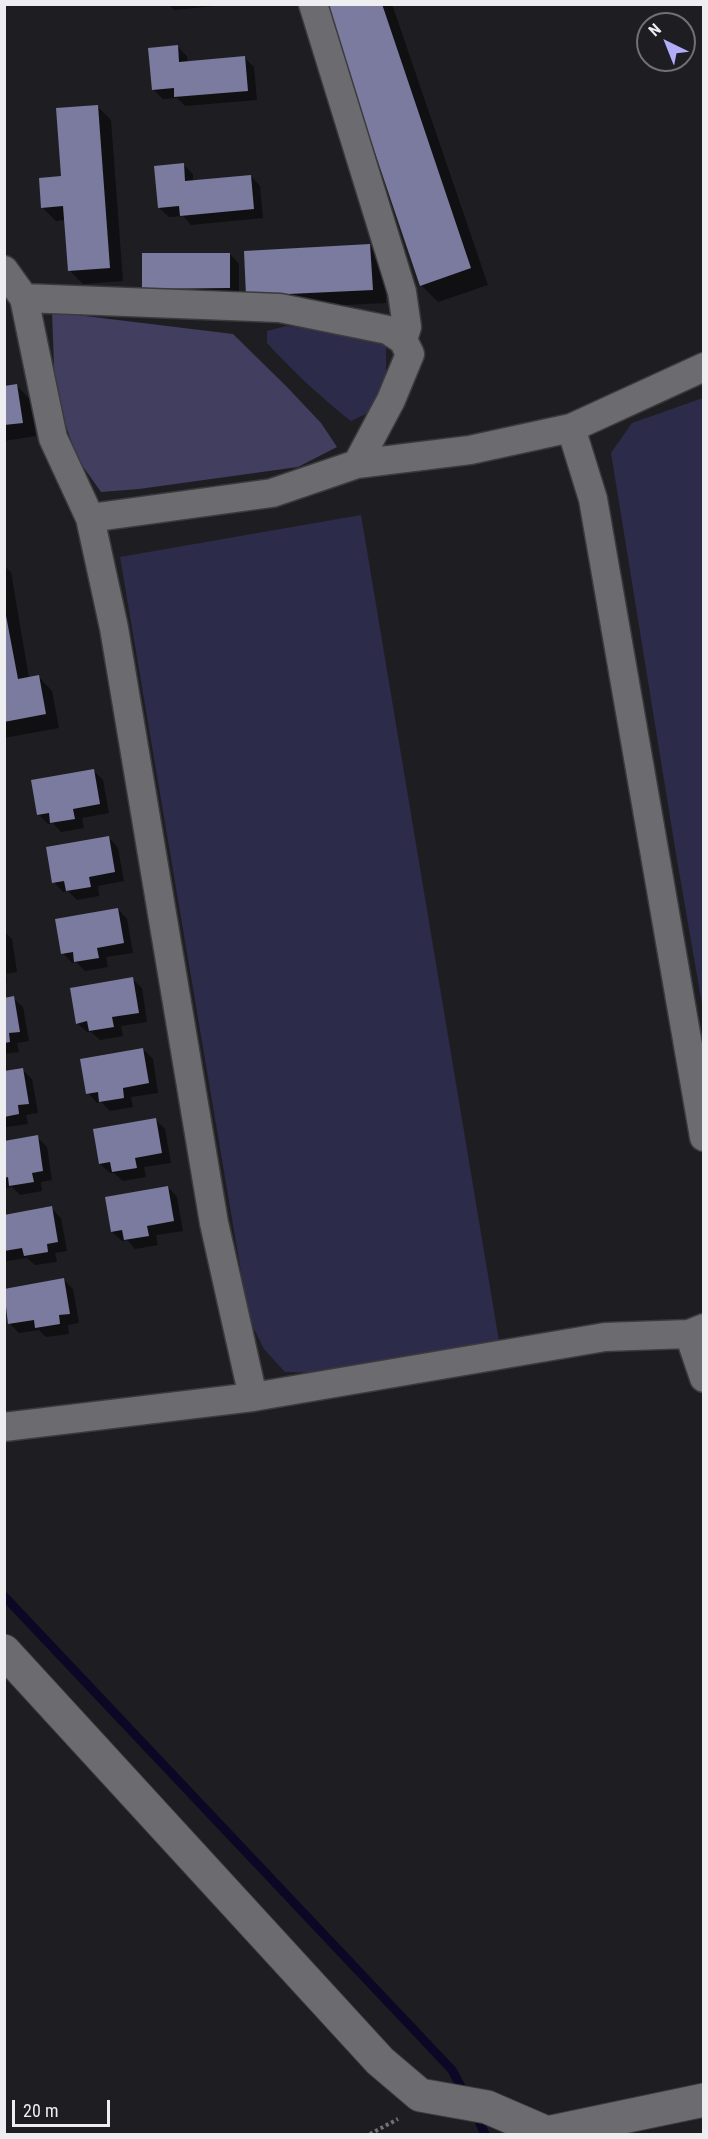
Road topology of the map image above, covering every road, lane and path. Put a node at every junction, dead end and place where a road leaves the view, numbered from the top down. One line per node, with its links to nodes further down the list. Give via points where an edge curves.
1 (313, 4): 4 (street, via 402,292 407,327)
2 (4, 270): 3 (street)
3 (24, 298): 4 (street, via 280,308 388,330); 8 (street, via 53,438)
4 (403, 340): 7 (street, via 410,354)
5 (704, 367): 6 (street)
6 (571, 428): 7 (street, via 470,450); 9 (street, via 593,499)
7 (357, 464): 8 (street, via 272,492)
8 (90, 518): 12 (street, via 114,628 214,1223)
9 (704, 1137)
10 (696, 1331): 11 (street); 12 (street, via 605,1337)
11 (704, 1378)
12 (253, 1397): 13 (street)
13 (4, 1427)
14 (4, 1651): 15 (street, via 380,2061 420,2095 488,2107 547,2133)
15 (704, 2100)

